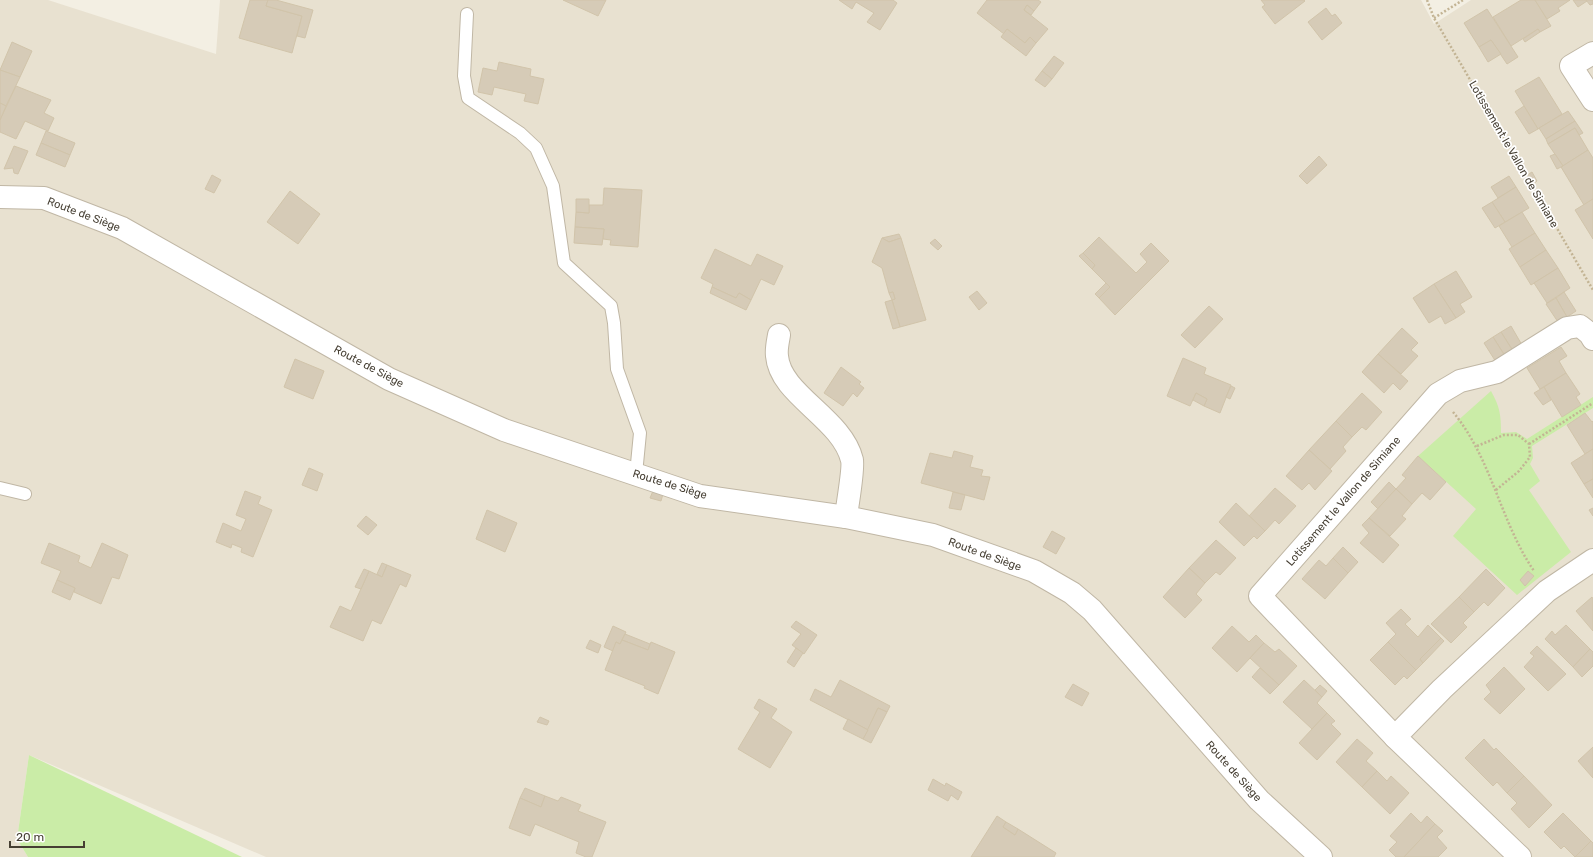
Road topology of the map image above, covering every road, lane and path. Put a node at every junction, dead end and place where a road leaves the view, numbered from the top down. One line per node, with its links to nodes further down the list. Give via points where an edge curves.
1 (1427, 0): 4 (path, Lotissement le Vallon de Simiane)
2 (1463, 0): 4 (path)
3 (467, 14): 15 (lane, via 464,76 468,98 520,133 536,148 553,186 564,263 611,306 616,369 640,433)
4 (1434, 18): 8 (path, Lotissement le Vallon de Simiane)
5 (1593, 53): 6 (street, via 1571,66)
6 (1593, 100)
7 (0, 197): 15 (street, Route de Siège, via 44,198 122,228 389,379 504,430)
8 (1593, 290)
9 (779, 335): 19 (street, via 779,367 787,382 833,427 846,444 852,461)
10 (1593, 339): 11 (street, Lotissement le Vallon de Simiane, via 1580,326 1567,328 1497,372 1460,381)
11 (1438, 394): 14 (path, via 1461,422); 22 (street, Lotissement le Vallon de Simiane, via 1260,596)
12 (1593, 403): 13 (path)
13 (1529, 444): 14 (path, via 1518,435 1504,434); 17 (path, via 1530,457 1519,471)
14 (1476, 446): 17 (path)
15 (636, 474): 19 (street, Route de Siège, via 700,496)
16 (0, 488): 18 (lane)
17 (1496, 490): 21 (path, via 1513,536)
18 (25, 494)
19 (846, 517): 23 (street, Route de Siège, via 933,535 1034,571 1072,593 1092,610 1260,800)
20 (1593, 560): 21 (street)
21 (1547, 591): 22 (street, via 1442,689)
22 (1396, 737): 24 (street, Lotissement le Vallon de Simiane)
23 (1321, 857)
24 (1520, 857)

